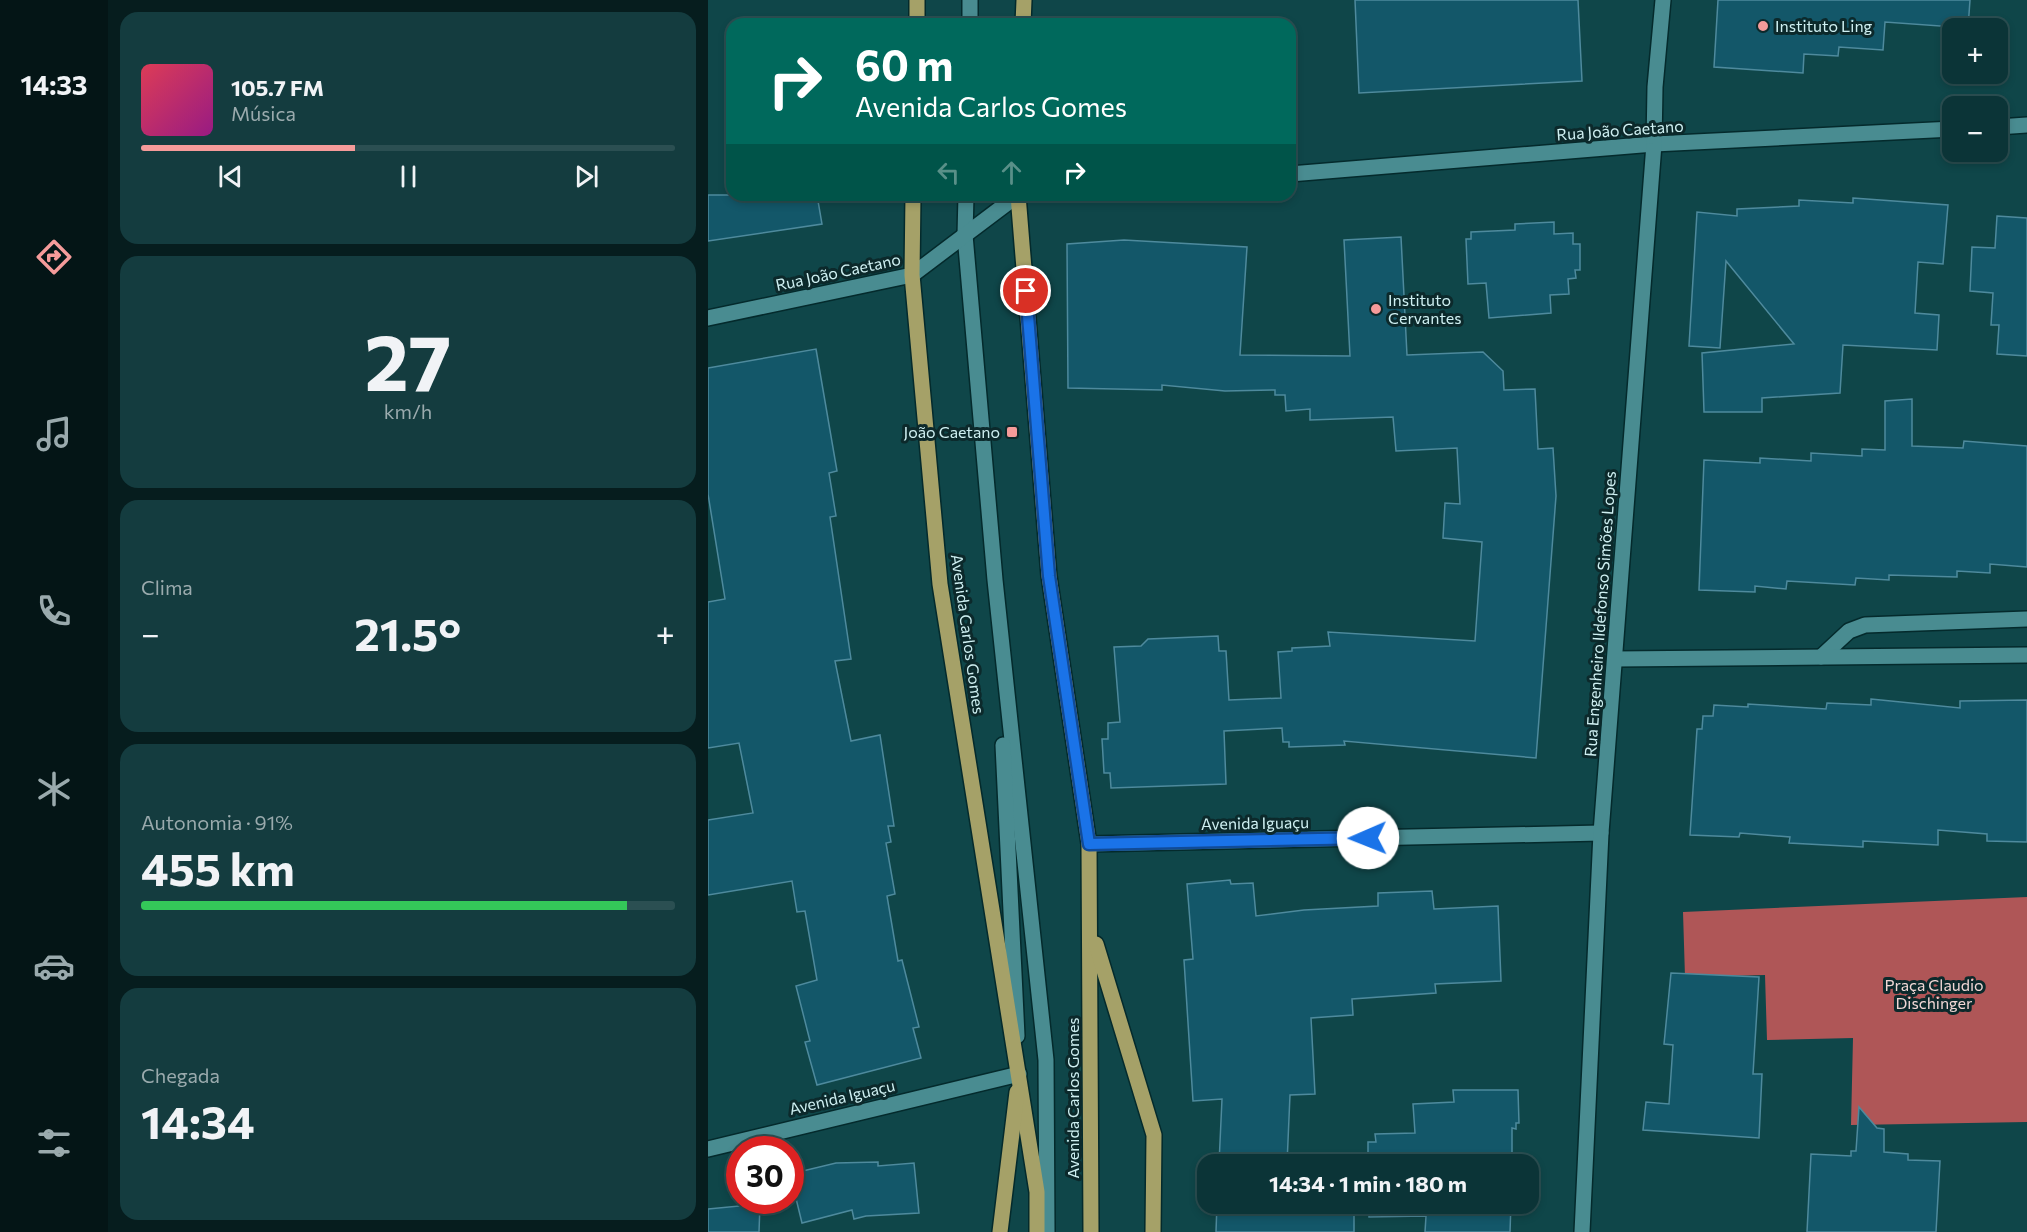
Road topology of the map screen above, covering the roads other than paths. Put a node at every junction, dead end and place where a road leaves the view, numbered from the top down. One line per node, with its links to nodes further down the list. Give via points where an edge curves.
1 (917, 0): 5 (main road)
2 (970, 0): 6 (street)
3 (1024, 0): 7 (main road)
4 (1662, 0): 11 (street, Rua Engenheiro Ildefonso Simões Lopes)
5 (917, 18)
6 (970, 18)
7 (1023, 18)
8 (2027, 125): 9 (street)
9 (2008, 126)
10 (1942, 130): 11 (street, Rua João Caetano)
11 (1654, 144): 12 (street, Rua João Caetano); 24 (street, Rua Engenheiro Ildefonso Simões Lopes)
12 (1296, 174)
13 (913, 201): 18 (main road, Avenida Carlos Gomes)
14 (966, 201): 17 (street)
15 (1010, 201): 17 (street, Rua João Caetano)
16 (1018, 201): 26 (main road, Avenida Carlos Gomes, via 1049,576)
17 (965, 235): 18 (street, Rua João Caetano); 20 (street)
18 (912, 275): 19 (street, Rua João Caetano); 28 (main road, Avenida Carlos Gomes, via 940,584)
19 (708, 318)
20 (995, 580): 28 (street); 32 (street, via 1046,1060)
21 (2027, 619): 23 (street, via 1865,626 1849,631)
22 (2027, 655): 23 (street)
23 (1821, 657): 24 (street)
24 (1615, 659): 25 (street, Rua Engenheiro Ildefonso Simões Lopes)
25 (1601, 833): 26 (street, Avenida Iguaçu); 35 (street, Rua Engenheiro Ildefonso Simões Lopes)
26 (1089, 844): 27 (main road, Avenida Carlos Gomes)
27 (1091, 928): 33 (main road, Avenida Carlos Gomes); 34 (main road, Avenida Carlos Gomes, via 1154,1135)
28 (1019, 1074): 29 (street, Avenida Iguaçu); 30 (main road, Avenida Carlos Gomes); 31 (main road, Avenida Carlos Gomes, via 1037,1192)
29 (708, 1149)
30 (1000, 1232)
31 (1037, 1232)
32 (1047, 1232)
33 (1091, 1232)
34 (1153, 1232)
35 (1582, 1232)

